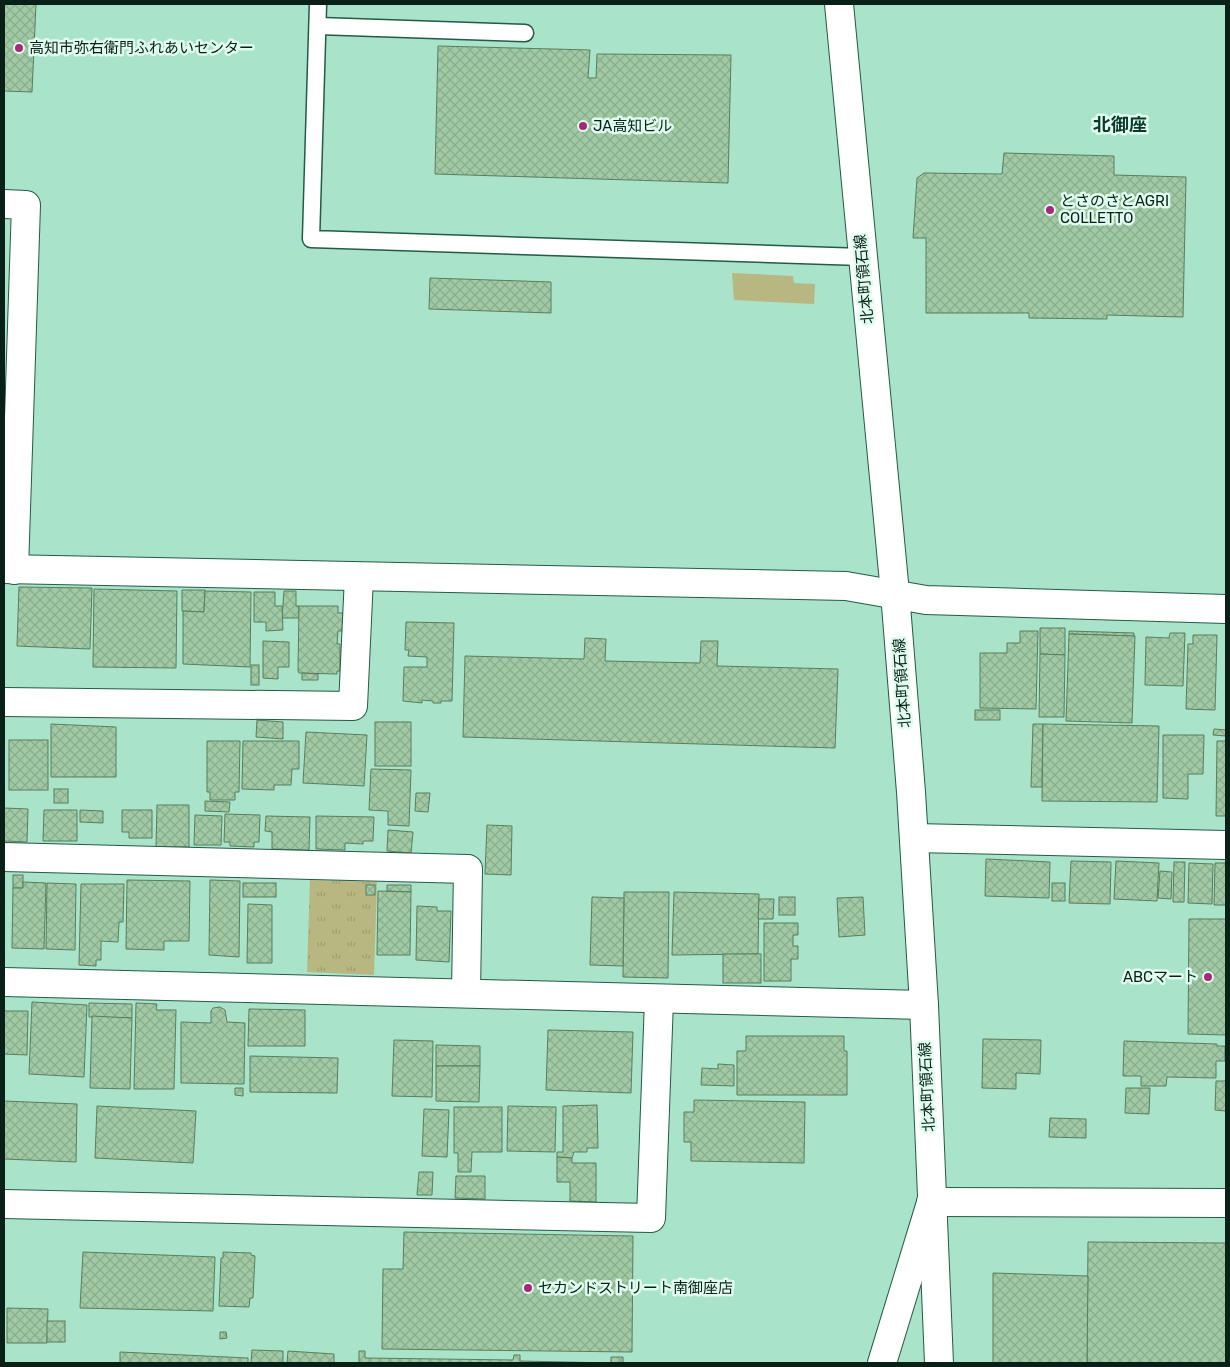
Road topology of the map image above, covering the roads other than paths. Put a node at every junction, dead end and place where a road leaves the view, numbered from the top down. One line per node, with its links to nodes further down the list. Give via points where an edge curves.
1 (318, 4): 3 (lane)
2 (839, 4): 6 (street, 北本町領石線)
3 (318, 26): 4 (lane); 6 (lane, via 311,239)
4 (525, 33)
5 (4, 204): 7 (street, via 26,205)
6 (862, 257): 9 (street, 北本町領石線)
7 (9, 570): 8 (street)
8 (359, 577): 9 (street, via 846,586); 11 (street, via 353,706)
9 (895, 593): 10 (street, via 926,600); 12 (street, 北本町領石線)
10 (1226, 609)
11 (4, 702)
12 (914, 838): 13 (street); 18 (street, 北本町領石線)
13 (1226, 845)
14 (4, 857): 16 (street, via 468,869)
15 (4, 982): 16 (street)
16 (466, 993): 17 (street)
17 (658, 1000): 18 (street); 21 (street, via 651,1218)
18 (924, 1005): 19 (street, 北本町領石線)
19 (931, 1202): 20 (street); 22 (street); 23 (street, 北本町領石線)
20 (1226, 1203)
21 (4, 1204)
22 (882, 1363)
23 (939, 1363)

